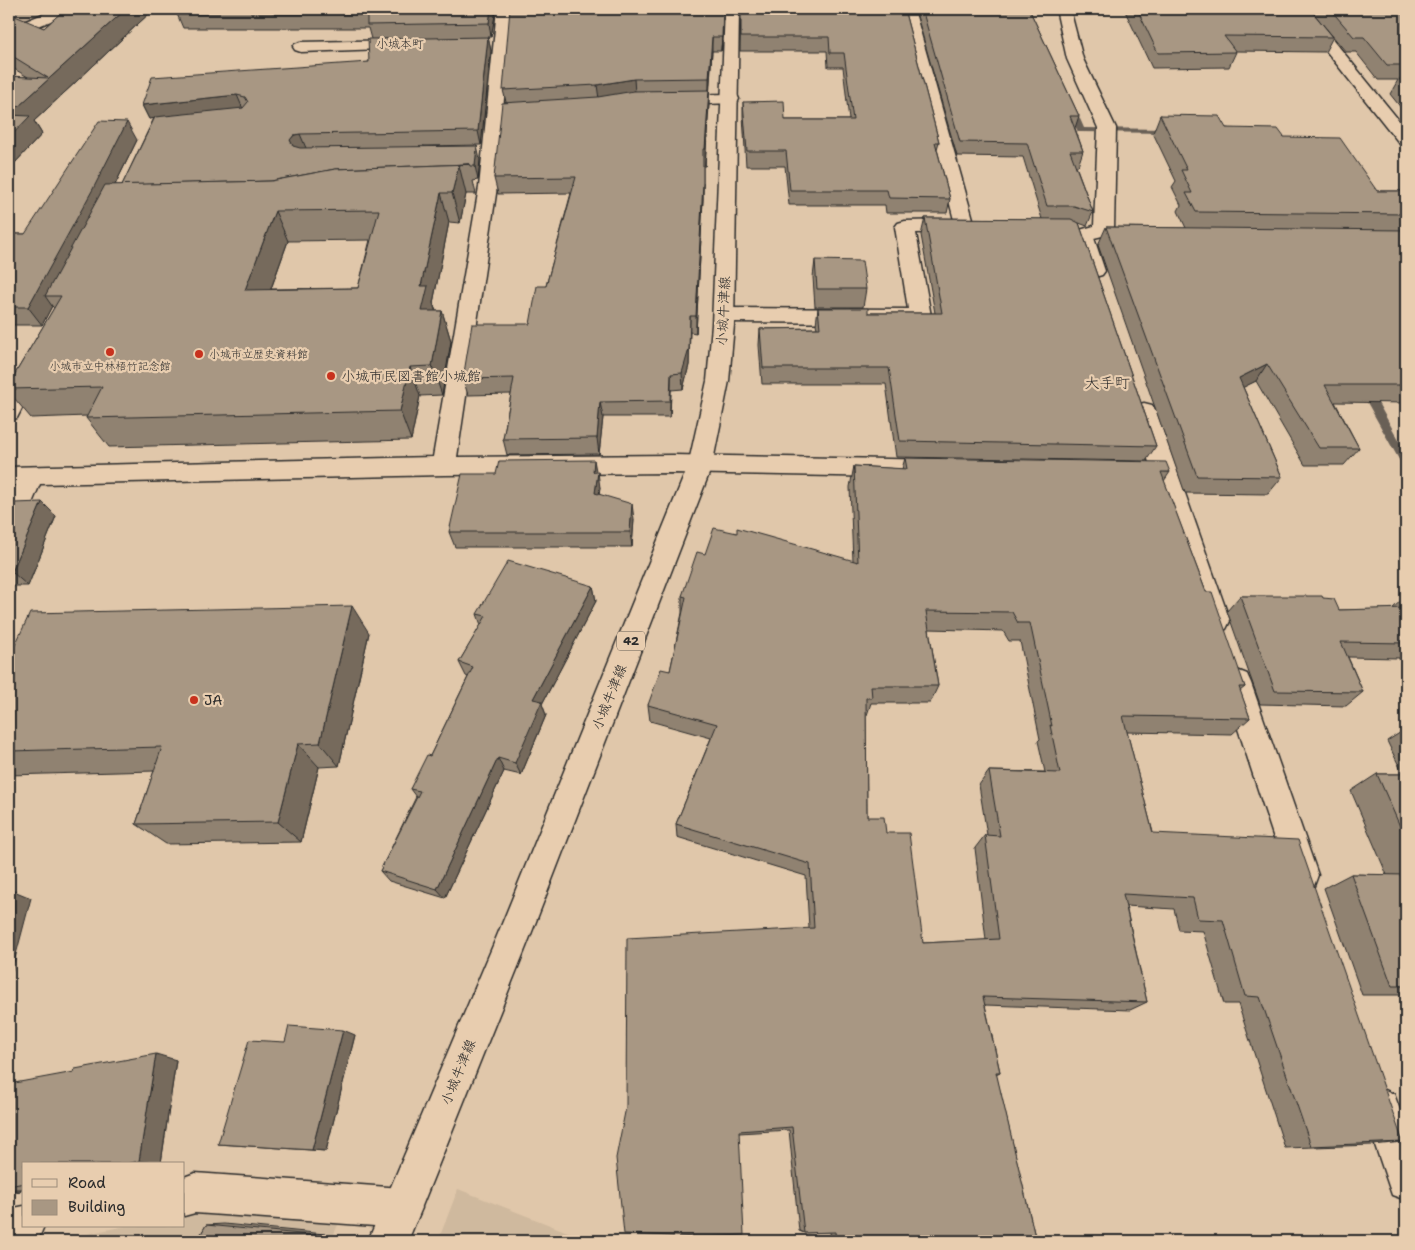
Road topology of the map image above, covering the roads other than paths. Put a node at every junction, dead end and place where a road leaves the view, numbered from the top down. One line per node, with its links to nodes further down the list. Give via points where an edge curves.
1 (68, 9): 7 (street)
2 (504, 9): 14 (street, via 491,44 504,111)
3 (732, 9): 10 (street, 小城牛津線 / 42)
4 (907, 9): 16 (street, via 974,227 905,227 920,316)
5 (1064, 9): 15 (street, via 1075,59 1107,128 1094,232)
6 (1300, 9): 12 (street, via 1373,87)
7 (9, 33)
8 (415, 45): 9 (street)
9 (301, 47)
10 (731, 99): 11 (street); 16 (street, 小城牛津線 / 42)
11 (654, 100)
12 (1406, 140)
13 (471, 152): 14 (street)
14 (491, 152): 20 (street)
15 (1102, 290)
16 (724, 315): 21 (street, 小城牛津線 / 42, via 718,381)
17 (40, 353): 19 (street)
18 (1136, 390): 25 (street, via 1155,472 1226,652)
19 (9, 412)
20 (444, 466): 21 (street); 23 (street)
21 (700, 466): 22 (street); 29 (street, 小城牛津線 / 42)
22 (966, 469)
23 (20, 476): 24 (street)
24 (9, 530)
25 (1310, 898)
26 (1374, 1087): 27 (street)
27 (1406, 1181)
28 (185, 1196): 29 (street, via 195,1193)
29 (395, 1225)
30 (22, 1226): 31 (street)
31 (9, 1229)

